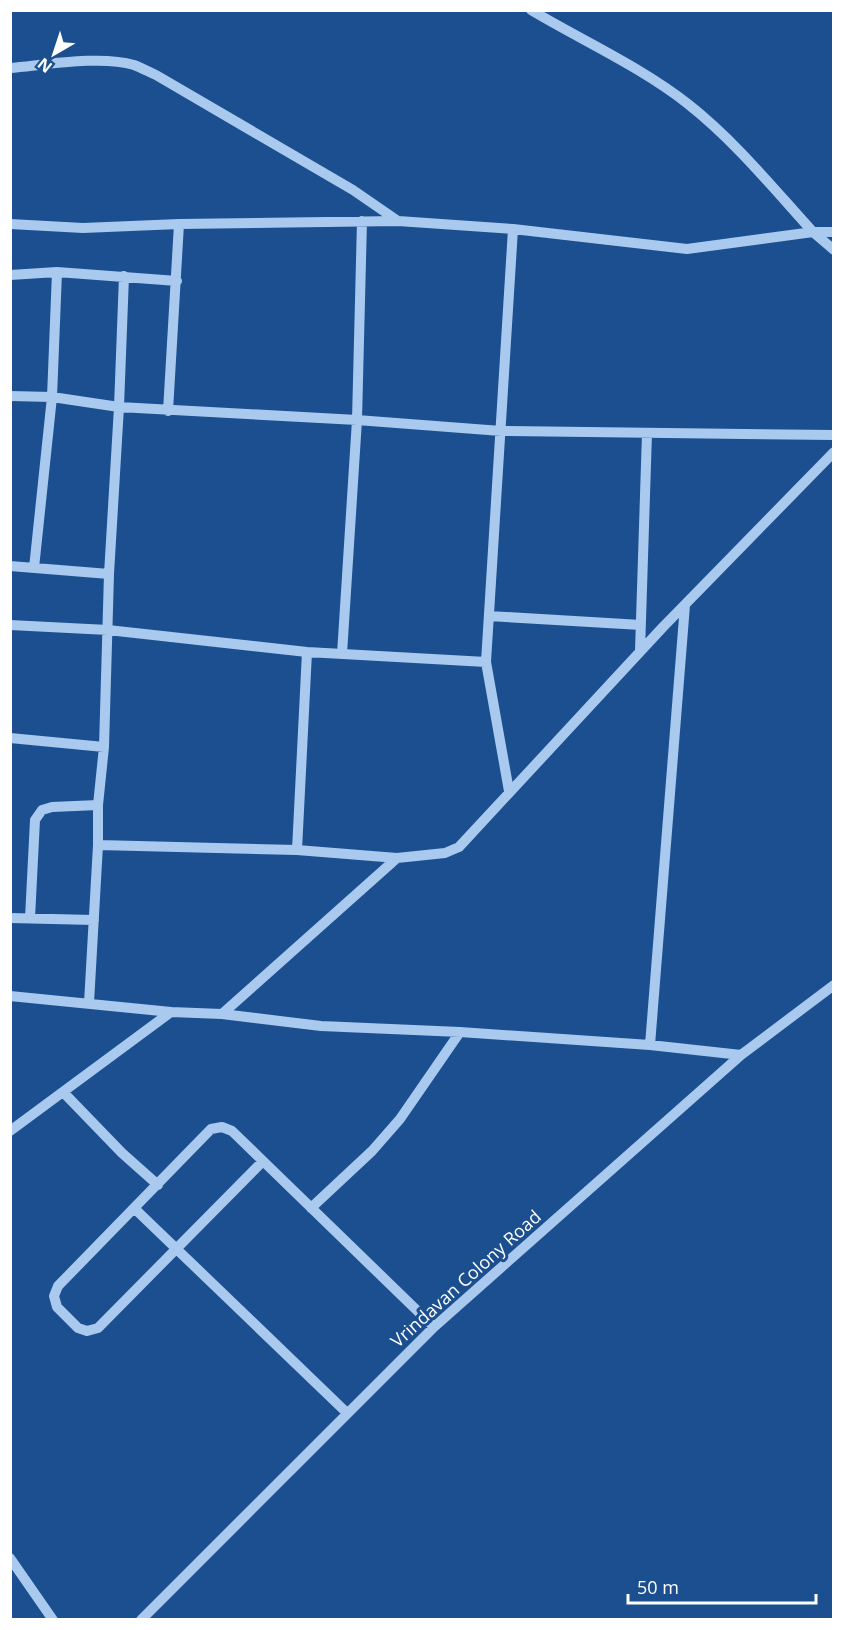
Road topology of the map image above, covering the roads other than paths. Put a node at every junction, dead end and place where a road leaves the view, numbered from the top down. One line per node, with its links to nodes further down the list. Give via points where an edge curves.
1 (531, 10): 8 (street, via 687,103 719,130)
2 (10, 68): 4 (street, via 76,62 132,65 156,75 353,190)
3 (362, 221): 4 (street); 6 (street); 19 (street)
4 (398, 221): 7 (street)
5 (10, 224): 6 (street, via 83,228)
6 (179, 224): 14 (street)
7 (513, 229): 8 (street, via 687,249); 20 (street)
8 (813, 232): 9 (street); 10 (street)
9 (834, 232)
10 (834, 250)
11 (57, 272): 12 (street); 13 (street); 16 (street)
12 (10, 275)
13 (124, 276): 14 (street); 17 (street)
14 (177, 281): 18 (street)
15 (10, 396): 16 (street)
16 (52, 397): 17 (street); 25 (street)
17 (119, 407): 18 (street); 26 (street)
18 (168, 411): 19 (street)
19 (357, 420): 20 (street); 34 (street)
20 (501, 431): 21 (street); 28 (street)
21 (647, 433): 22 (street); 30 (street)
22 (834, 435)
23 (834, 452): 27 (street)
24 (10, 566): 25 (street)
25 (34, 568): 26 (street)
26 (109, 574): 31 (street)
27 (685, 605): 32 (street); 52 (street)
28 (489, 616): 30 (street); 35 (street)
29 (10, 625): 31 (street)
30 (641, 625): 32 (street)
31 (108, 630): 33 (street); 37 (street)
32 (640, 651): 38 (street)
33 (307, 652): 34 (street); 41 (street)
34 (342, 654): 35 (street)
35 (486, 662): 38 (street)
36 (10, 738): 37 (street)
37 (104, 747): 39 (street)
38 (509, 791): 42 (street, via 459,847 445,853)
39 (98, 805): 40 (street); 44 (street, via 52,807 42,810 35,820)
40 (98, 845): 41 (street); 45 (street)
41 (297, 850): 42 (street)
42 (397, 858): 50 (street)
43 (10, 918): 44 (street)
44 (30, 918): 45 (street)
45 (94, 920): 48 (street)
46 (833, 985): 53 (street, Vrindavan Colony Road)
47 (10, 996): 48 (street)
48 (89, 1003): 49 (street)
49 (171, 1012): 50 (street); 54 (street)
50 (222, 1014): 51 (street, via 321,1026)
51 (460, 1032): 52 (street); 58 (street, via 400,1119)
52 (650, 1045): 53 (street)
53 (741, 1054): 61 (street, Vrindavan Colony Road)
54 (64, 1093): 55 (street); 57 (street)
55 (10, 1131)
56 (263, 1161): 57 (street, via 232,1131 222,1127 211,1130); 58 (street); 60 (street)
57 (158, 1185): 59 (street)
58 (311, 1208): 61 (street)
59 (135, 1209): 60 (street); 60 (street, via 58,1286 54,1296 57,1306 78,1328 87,1332 98,1328)
60 (176, 1247): 62 (street)
61 (434, 1327): 62 (street, Vrindavan Colony Road)
62 (347, 1413): 65 (street, Vrindavan Colony Road)
63 (10, 1558): 64 (street)
64 (53, 1620)
65 (141, 1620)

